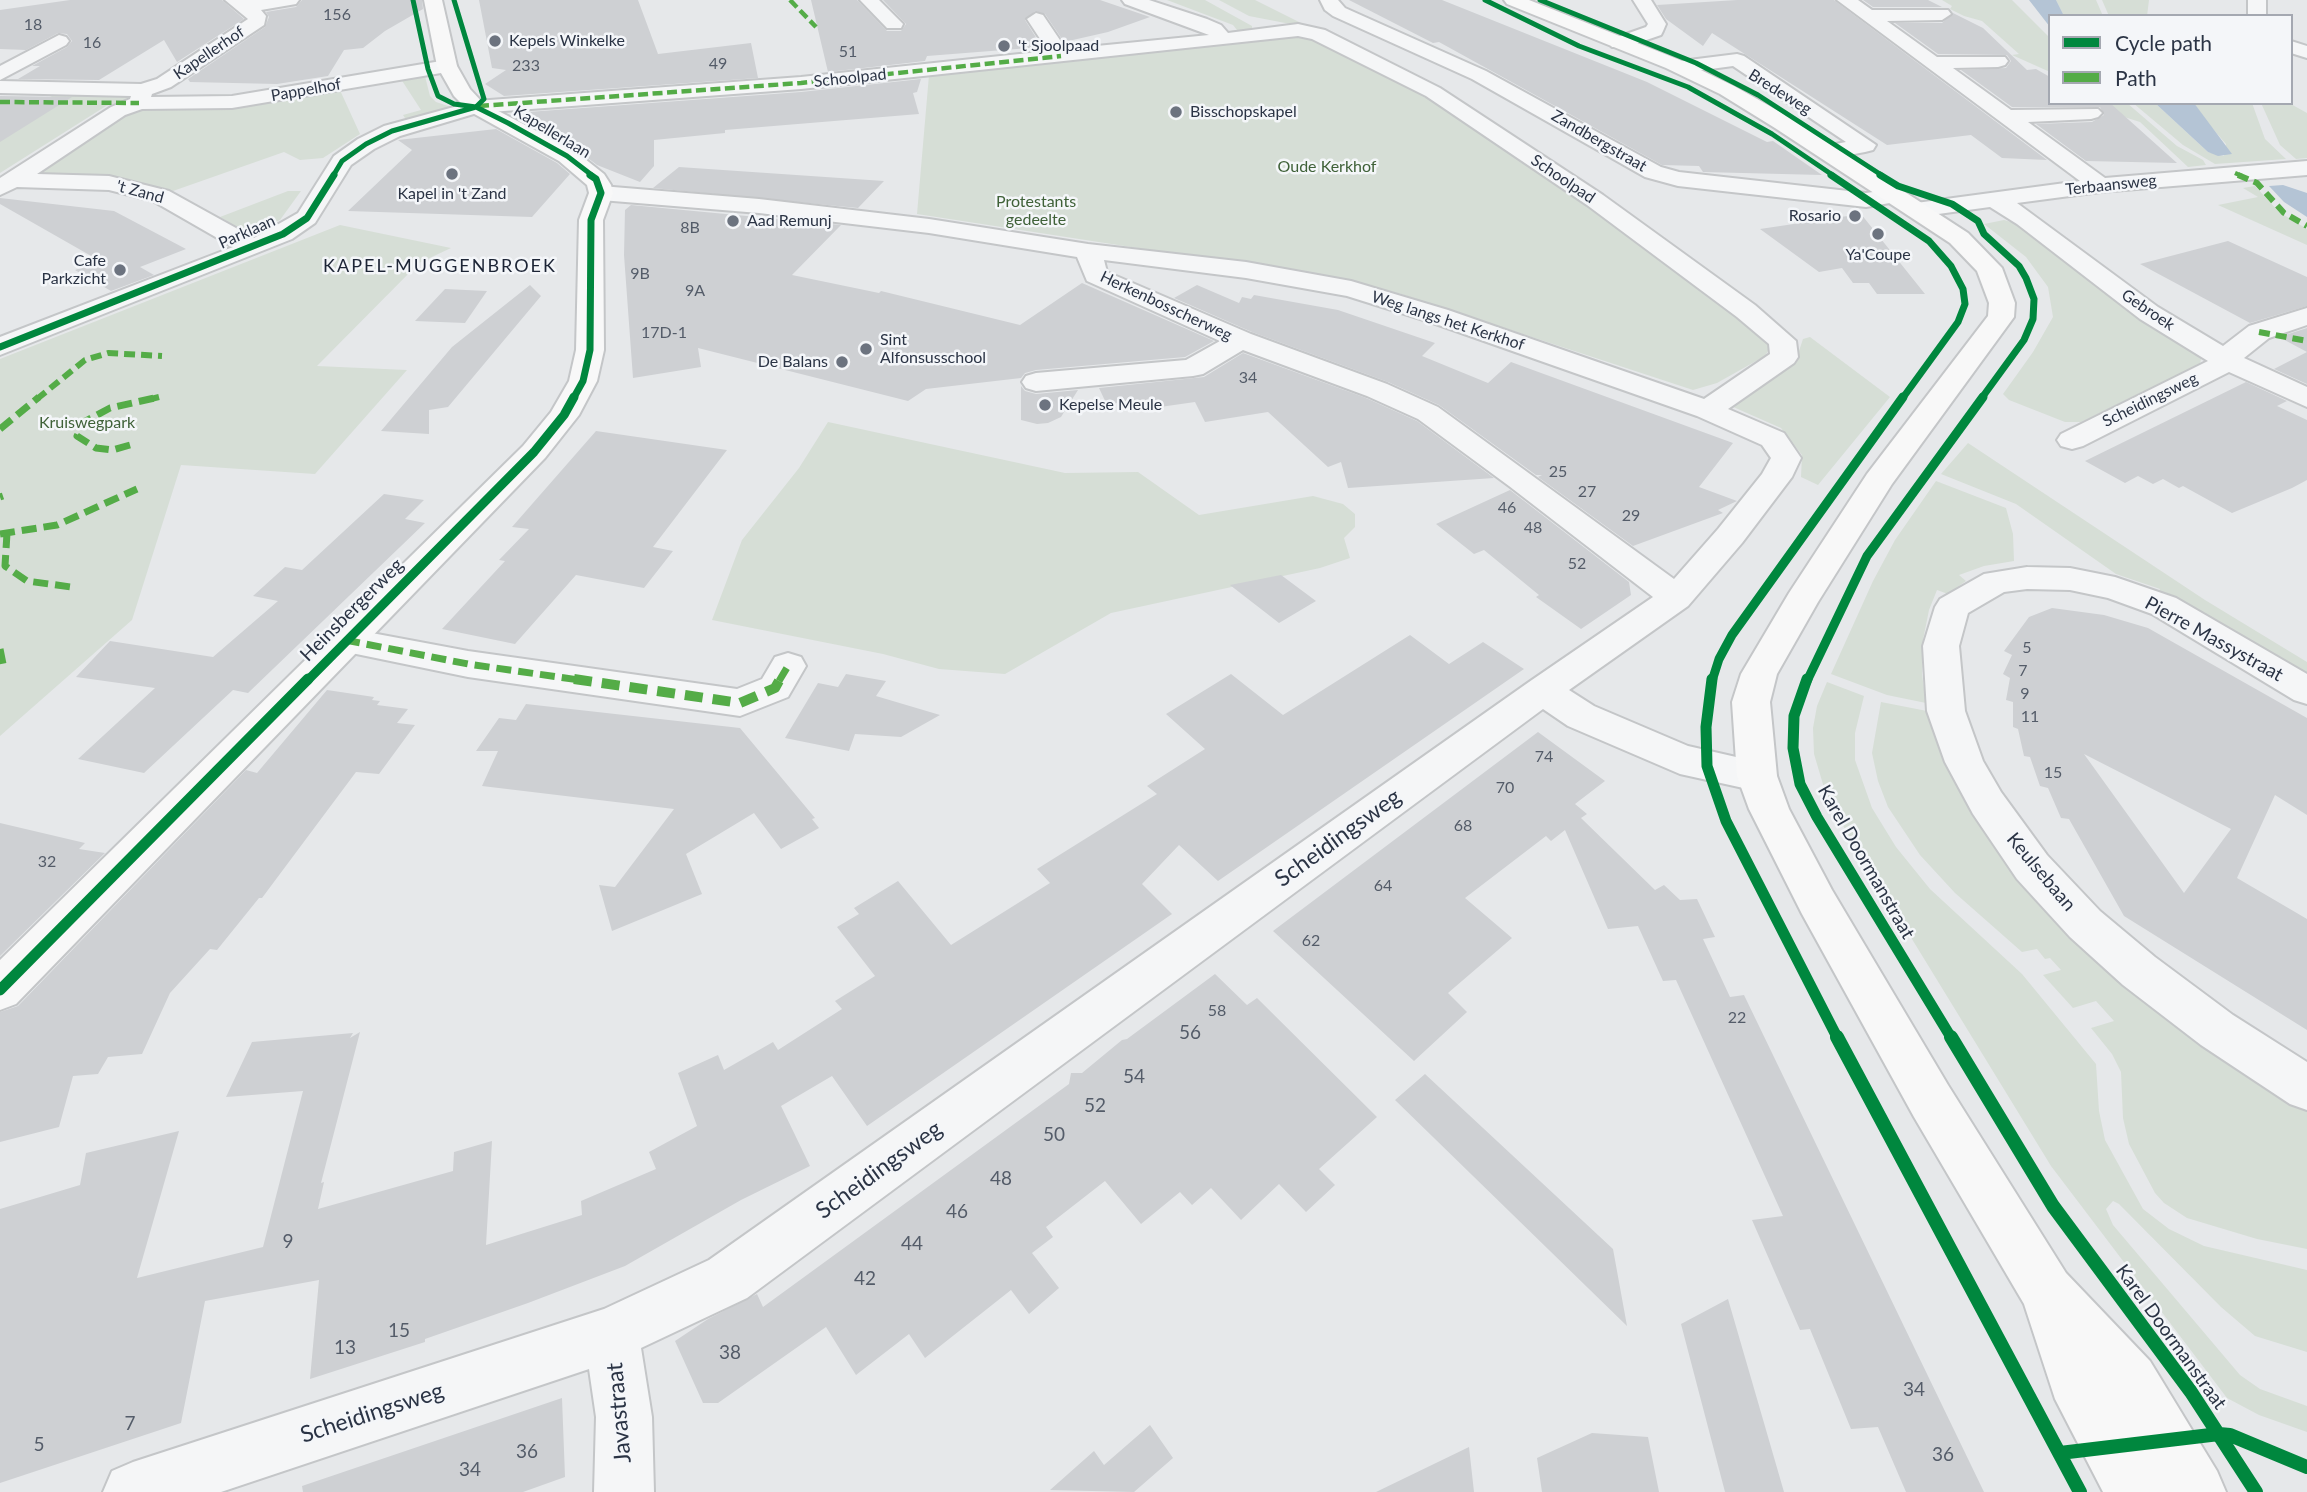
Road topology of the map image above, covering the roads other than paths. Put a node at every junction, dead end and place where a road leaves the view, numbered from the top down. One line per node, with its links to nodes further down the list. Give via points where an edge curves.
1 (290, 0): 9 (street, via 261,7)
2 (433, 0): 22 (main road, Kapellerlaan)
3 (869, 0): 14 (street)
4 (1131, 0): 16 (street, via 1200,23)
5 (1329, 0): 35 (street, Zandbergstraat, via 1339,12 1479,75 1653,172 1678,179 1866,200)
6 (1513, 0): 18 (main road, Bredeweg)
7 (1642, 0): 18 (street, via 1657,24 1654,31)
8 (1846, 0): 11 (street)
9 (239, 4): 26 (street, Kapellerhof, via 257,16 257,22)
10 (1942, 14): 11 (street)
11 (1867, 16): 21 (street)
12 (1036, 19): 19 (street)
13 (1246, 19): 15 (street)
14 (894, 24)
15 (1276, 31): 16 (street, Schoolpad); 46 (street, Schoolpad, via 1318,34 1433,92 1595,200 1782,341 1784,357)
16 (1223, 39): 19 (street, Schoolpad)
17 (59, 41): 24 (street)
18 (1619, 43): 23 (main road, Bredeweg)
19 (1060, 56): 27 (street, Schoolpad, via 799,73)
20 (1998, 61): 21 (street)
21 (1932, 63): 29 (street)
22 (447, 66): 26 (street, Pappelhof, via 232,102); 27 (main road, Kapellerlaan)
23 (1681, 67): 30 (main road, Bredeweg); 30 (street, Bredeweg, via 1737,60 1866,145)
24 (0, 74)
25 (0, 87): 26 (street, Pappelhof)
26 (141, 97): 32 (street)
27 (476, 107): 34 (main road, Kapellerlaan, via 567,156 596,179); 38 (street, Parklaan, via 392,131 366,144 342,161 307,218)
28 (2091, 113): 29 (street)
29 (2006, 117): 33 (street)
30 (1828, 152): 35 (main road, Bredeweg)
31 (2307, 169): 33 (street, Terbaansweg)
32 (7, 184): 38 (street, 't Zand, via 109,183 161,196)
33 (2099, 185): 36 (street, Terbaansweg)
34 (601, 193): 39 (street, Herkenbosscherweg, via 929,226); 51 (main road, Heinsbergerweg, via 591,220 590,349 583,381 564,415 534,452)
35 (1894, 196): 37 (main road, Bredeweg)
36 (1995, 200): 37 (street, Terbaansweg); 43 (street, Gebroek, via 2149,313)
37 (1916, 209): 55 (main road, Bredeweg, via 1959,238 1989,268 2002,303 2001,317 1878,481 1759,674 1751,702)
38 (253, 248): 42 (street, Parklaan)
39 (1088, 251): 41 (street, Herkenbosscherweg, via 1096,275); 46 (street, Weg langs het Kerkhof, via 1246,270 1351,289)
40 (2307, 316): 43 (street, via 2259,332)
41 (1241, 340): 44 (street, via 1193,368); 50 (street, Herkenbosscherweg, via 1428,413)
42 (0, 347)
43 (2228, 361): 45 (street, Gebroek); 47 (street, Scheidingsweg)
44 (1036, 382)
45 (2307, 398)
46 (1707, 410): 48 (street, Weg langs het Kerkhof, via 1773,439)
47 (2071, 440)
48 (1786, 457): 50 (street, Scheidingsweg, via 1738,526)
49 (1996, 582): 54 (street, Pierre Massystraat, via 2070,579 2115,587 2164,607); 57 (street, Keulsebaan, via 1952,607 1941,646 1946,710 1964,762 1987,803 2032,867 2085,924 2217,1030)
50 (1676, 598): 53 (street, Scheidingsweg)
51 (345, 640): 52 (street, Heinsbergerweg, via 468,664 740,703 775,688); 56 (main road, Heinsbergerweg)
52 (788, 666)
53 (1542, 691): 55 (street, via 1581,716 1680,759); 59 (street, Scheidingsweg, via 728,1279)
54 (2307, 691)
55 (1757, 776): 58 (main road, via 1817,902)
56 (0, 990)
57 (2307, 1088)
58 (2047, 1292): 62 (main road, via 2075,1379); 63 (main road, via 2130,1381)
59 (611, 1334): 60 (street, Scheidingsweg); 61 (street, Javastraat, via 624,1417)
60 (133, 1492)
61 (624, 1492)
62 (2134, 1492)
63 (2196, 1492)

